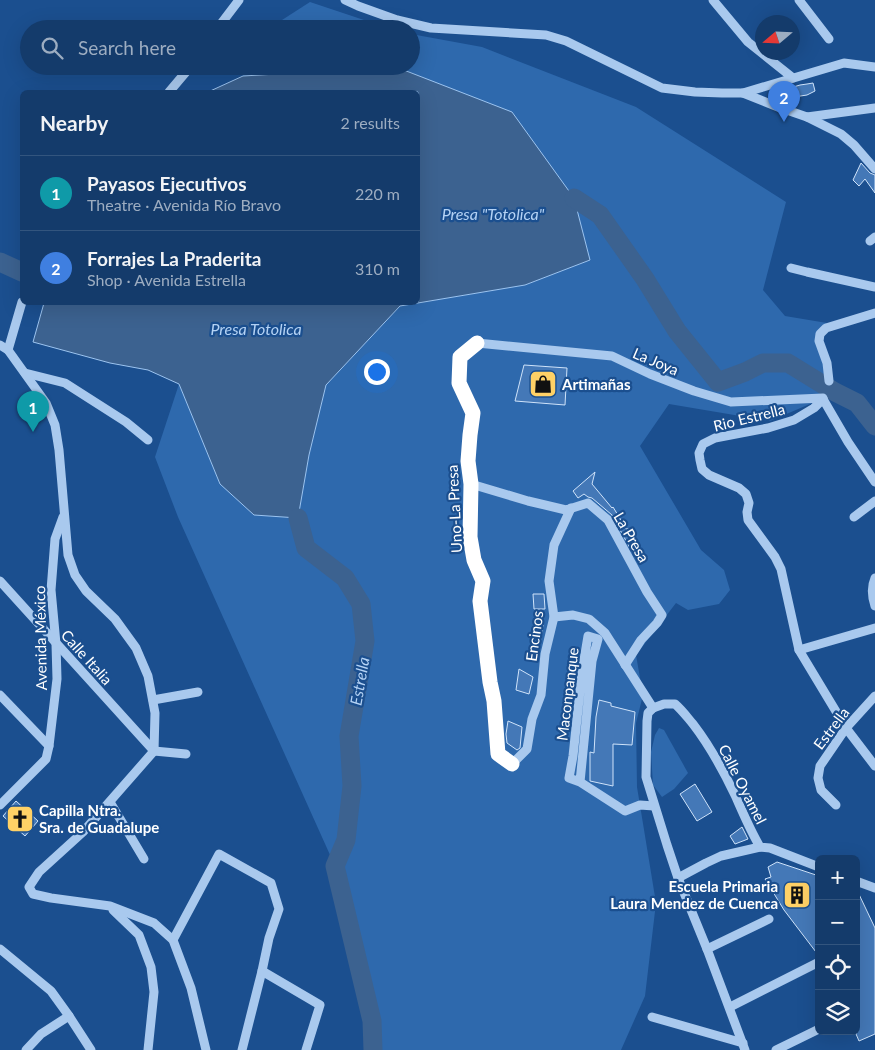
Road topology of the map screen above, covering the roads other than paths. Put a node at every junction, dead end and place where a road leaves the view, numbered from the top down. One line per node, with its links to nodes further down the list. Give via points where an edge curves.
1 (239, 0): 5 (street)
2 (345, 0): 6 (street)
3 (713, 0): 11 (street, via 748,42)
4 (799, 0): 8 (street)
5 (224, 20)
6 (396, 20)
7 (420, 25): 13 (street, via 546,35 566,41 662,88)
8 (829, 40)
9 (875, 67): 11 (street, via 844,63)
10 (183, 75): 12 (street)
11 (793, 78): 13 (street)
12 (171, 90)
13 (743, 93): 15 (street)
14 (875, 108): 15 (street)
15 (807, 117): 16 (street, via 841,134)
16 (871, 159): 17 (street)
17 (875, 169)
18 (791, 268): 19 (street)
19 (875, 287)
20 (21, 305): 23 (street)
21 (875, 313): 25 (street, via 826,328 820,334)
22 (477, 343): 26 (street, La Joya, via 612,356 650,374 731,402); 29 (highway, Uno-La Presa, via 460,357 459,383 473,413 468,461)
23 (4, 348): 24 (street)
24 (25, 373): 27 (street, via 65,383); 32 (street, via 46,403 55,425)
25 (829, 381)
26 (823, 399): 28 (street); 40 (street, Rio Estrella, via 794,420 714,438 703,444 699,453 702,468 709,475 746,494 748,520 781,570)
27 (148, 440)
28 (875, 482)
29 (470, 484): 31 (street, La Presa, via 528,501 566,510); 51 (highway, Uno-La Presa, via 470,537 474,560 483,581 480,601 498,754)
30 (875, 501): 33 (street)
31 (571, 508): 37 (street, Encinos, via 554,545 549,581); 41 (street, La Presa, via 588,502 608,520 662,615)
32 (64, 513): 39 (street, Avenida México, via 55,539 51,590); 45 (street, via 68,555 75,575 136,648 148,676)
33 (854, 517)
34 (875, 578): 36 (street, via 872,591)
35 (0, 582): 39 (street, Calle Italia)
36 (875, 606)
37 (554, 617): 41 (street, via 574,615 589,619 605,634); 51 (street, Encinos, via 545,654 541,695 532,719 527,749)
38 (875, 628): 40 (street)
39 (56, 644): 48 (street, Avenida México, via 57,679); 49 (street, Calle Italia)
40 (799, 650): 47 (street, Rio Estrella)
41 (625, 665): 46 (street)
42 (198, 692): 45 (street)
43 (0, 695): 48 (street)
44 (875, 696): 47 (street, Estrella)
45 (153, 700): 49 (street)
46 (653, 708): 57 (street, via 647,721 646,777); 58 (street, Calle Oyamel, via 674,704 701,735)
47 (846, 728): 52 (street, Rio Estrella); 56 (street, Estrella, via 820,766 818,778 821,790)
48 (50, 746): 55 (street, Avenida México, via 46,760)
49 (154, 751): 50 (street); 54 (street)
50 (186, 754)
51 (512, 764)
52 (875, 766)
53 (580, 782): 53 (street, Maconpanque, via 570,778 588,636 598,639 592,661); 57 (street, via 625,811 640,805)
54 (110, 802): 59 (street); 64 (street, via 29,887 33,894)
55 (0, 805)
56 (836, 805)
57 (654, 806): 61 (street)
58 (760, 847): 60 (street, Calle Oyamel); 61 (street, via 721,856)
59 (144, 859)
60 (815, 865)
61 (678, 878): 68 (street)
62 (860, 882): 63 (street)
63 (875, 888)
64 (110, 906): 66 (street, via 154,923); 78 (street, via 139,936 151,967 154,992)
65 (769, 919): 68 (street)
66 (173, 940): 70 (street, via 219,854 271,883 279,909); 79 (street, via 191,988)
67 (0, 949): 72 (street, via 51,991)
68 (707, 949): 71 (street)
69 (815, 964): 71 (street)
70 (262, 971): 80 (street); 81 (street, via 320,1004)
71 (730, 1007): 75 (street)
72 (69, 1016): 76 (street, via 41,1034); 77 (street)
73 (652, 1017): 75 (street)
74 (815, 1031): 82 (street)
75 (744, 1046)
76 (26, 1050)
77 (91, 1050)
78 (148, 1050)
79 (206, 1050)
80 (242, 1050)
81 (306, 1050)
82 (776, 1050)

